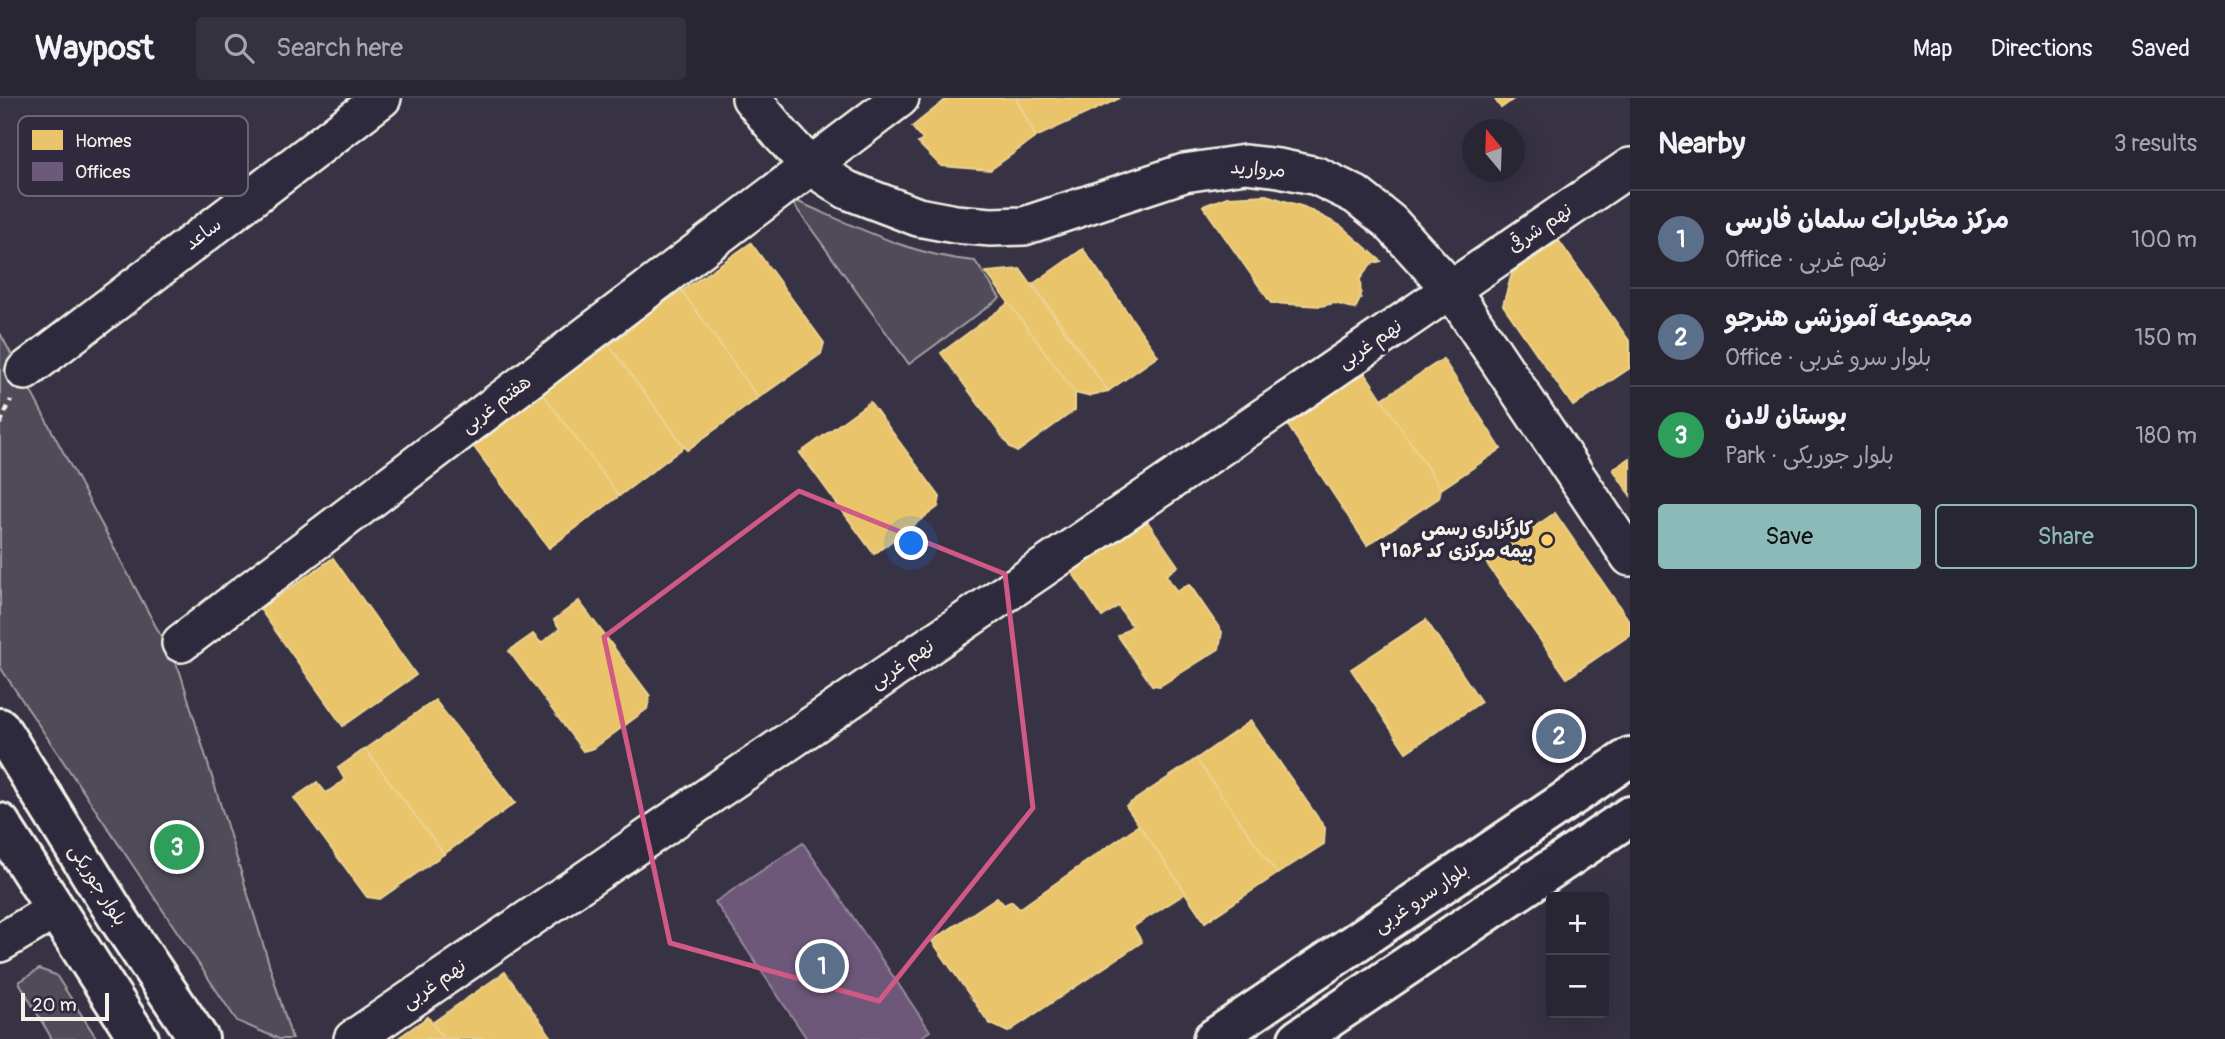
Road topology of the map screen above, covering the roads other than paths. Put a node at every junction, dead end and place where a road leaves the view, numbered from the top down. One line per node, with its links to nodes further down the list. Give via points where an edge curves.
1 (382, 98): 7 (street, ساعد)
2 (751, 98): 4 (street, مروارید)
3 (900, 98): 4 (street, هفتم غربی)
4 (810, 166): 6 (street, مروارید, via 878,204 918,217 990,227 1024,226 1184,173 1245,164 1279,168 1317,176 1356,195 1390,222); 9 (street, هفتم غربی)
5 (1630, 167): 6 (street, نهم شرقی)
6 (1451, 289): 8 (street, مروارید); 18 (street, نهم غربی)
7 (25, 371)
8 (1630, 557)
9 (181, 643)
10 (0, 728): 17 (main road, بلوار جوریکی)
11 (1630, 757): 19 (main road, بلوار سرو غربی)
12 (1630, 816): 20 (main road)
13 (0, 823): 14 (main road)
14 (55, 911): 15 (street); 16 (main road)
15 (0, 943)
16 (139, 1039)
17 (199, 1039)
18 (353, 1039)
19 (1213, 1039)
20 (1298, 1039)

